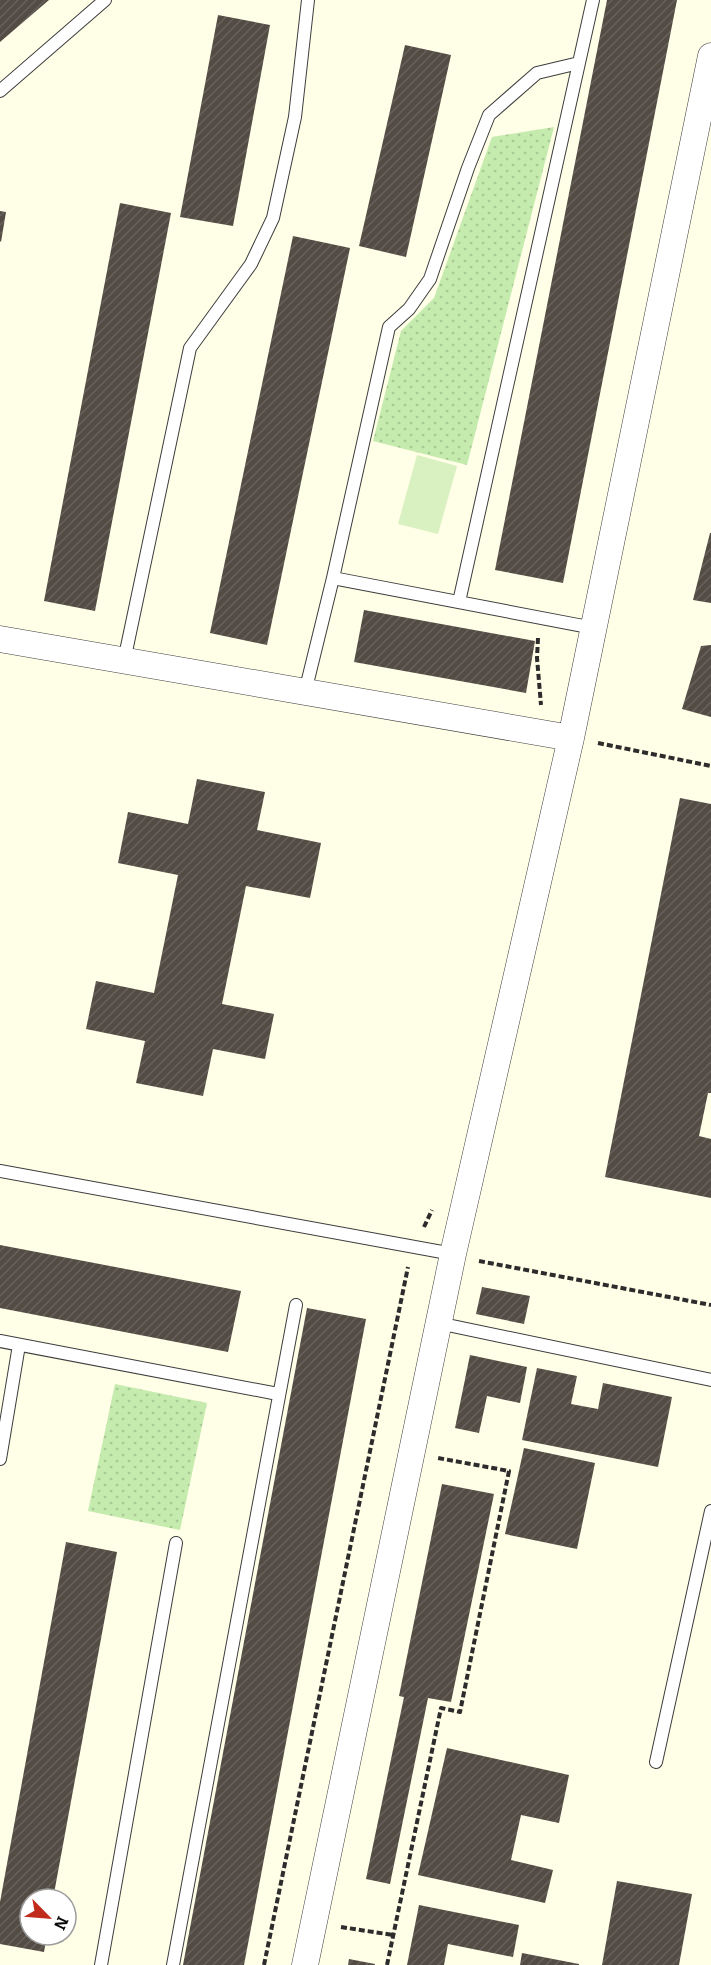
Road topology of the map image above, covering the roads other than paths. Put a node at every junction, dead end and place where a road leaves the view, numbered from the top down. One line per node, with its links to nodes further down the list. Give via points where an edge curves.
1 (105, 0): 6 (lane)
2 (308, 0): 11 (lane, via 295,117 273,218 251,264 190,348)
3 (593, 0): 5 (lane)
4 (711, 56): 9 (street)
5 (579, 63): 7 (lane, via 537,73 489,115 430,279 409,309 389,327); 8 (lane)
6 (0, 91)
7 (333, 578): 8 (lane); 12 (lane)
8 (459, 602): 9 (lane)
9 (594, 628): 13 (street)
10 (0, 639): 11 (street)
11 (124, 661): 12 (street)
12 (305, 692): 13 (street)
13 (559, 736): 15 (street)
14 (0, 1171): 15 (lane)
15 (453, 1254): 17 (street)
16 (296, 1305): 21 (lane)
17 (438, 1323): 20 (lane); 28 (street)
18 (0, 1341): 19 (lane)
19 (19, 1345): 21 (lane); 22 (lane)
20 (711, 1380)
21 (278, 1394): 27 (lane)
22 (0, 1459)
23 (711, 1511): 25 (lane)
24 (177, 1543): 26 (lane)
25 (656, 1762)
26 (101, 1965)
27 (173, 1965)
28 (305, 1965)

